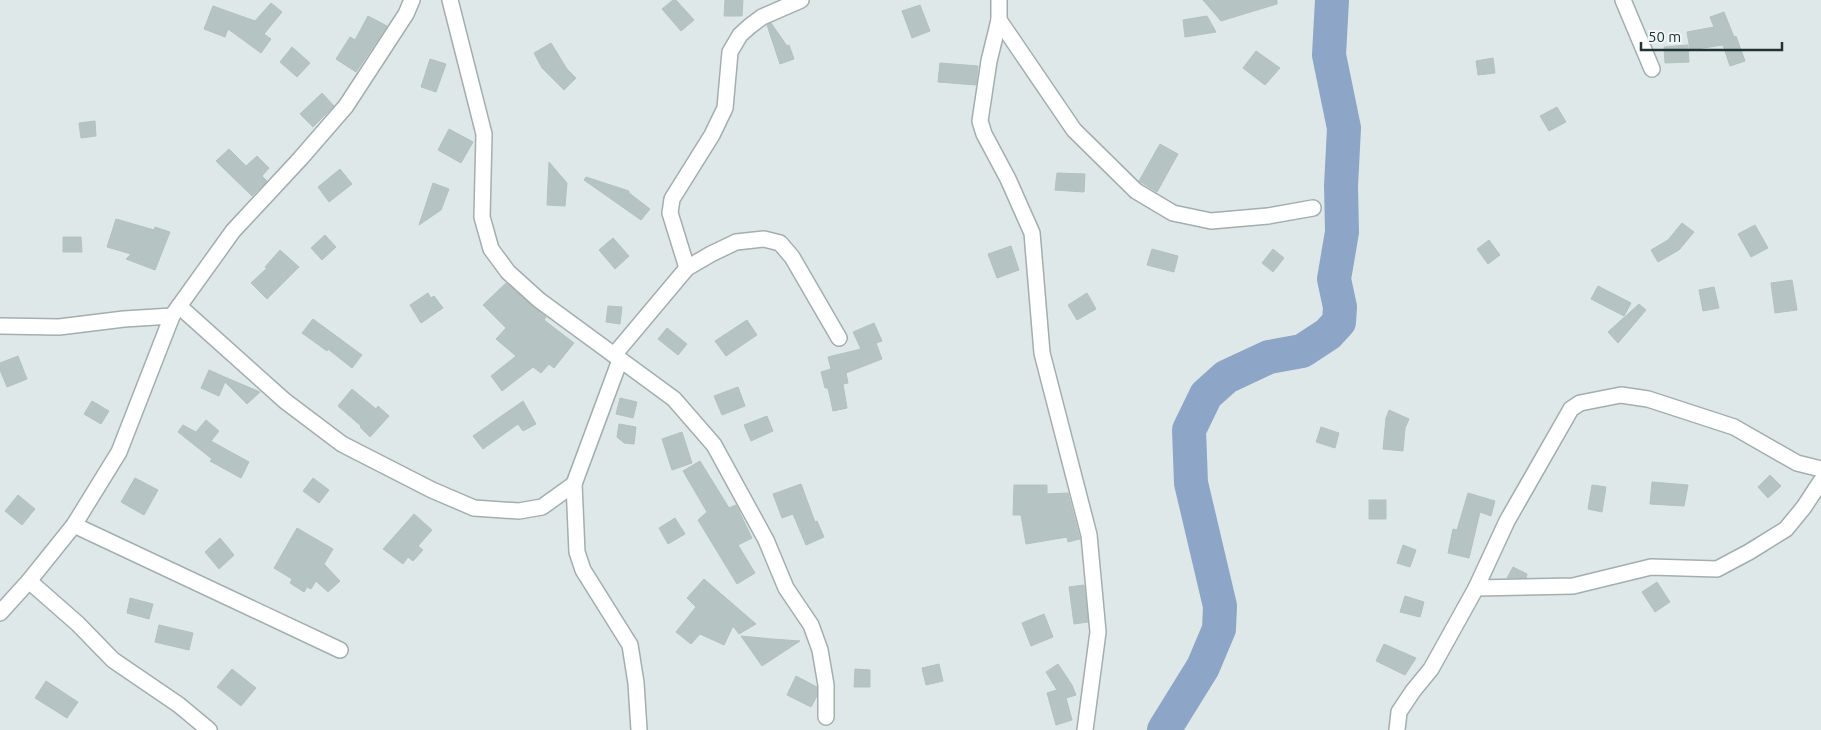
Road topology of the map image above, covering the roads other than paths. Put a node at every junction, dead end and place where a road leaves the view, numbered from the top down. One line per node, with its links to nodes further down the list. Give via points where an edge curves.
1 (412, 0): 10 (street, via 346,106 233,231)
2 (450, 0): 13 (street, via 484,134 482,217 491,249 508,272 539,300)
3 (801, 0): 9 (street, via 762,17 740,35 730,52 725,108 672,199 670,213)
4 (999, 0): 6 (street)
5 (1623, 0): 7 (street)
6 (999, 20): 8 (street, via 1074,130 1136,190 1173,213 1211,221); 25 (street, via 988,61 980,121 1032,233 1042,352 1089,535 1098,632)
7 (1652, 69)
8 (1313, 208)
9 (687, 268): 12 (street, via 736,242 764,239 780,243 792,257); 13 (street)
10 (176, 311): 11 (street, via 59,327); 16 (street, via 285,402 335,439 432,490 474,508 519,511 542,506); 17 (street, via 119,452)
11 (0, 326)
12 (839, 338)
13 (617, 357): 16 (street); 22 (street, via 674,399 714,445 766,540 786,588 811,624 820,650)
14 (1821, 469): 19 (street, via 1797,463 1734,427 1648,399 1621,395 1580,402 1571,409 1512,513)
15 (1821, 481): 19 (street, via 1786,529 1750,552 1716,568 1651,567 1573,586)
16 (574, 484): 24 (street, via 577,552 583,570 630,644)
17 (74, 525): 18 (street); 21 (street)
18 (29, 581): 20 (street); 23 (street, via 113,660 179,705)
19 (1476, 588): 26 (street, via 1431,669 1404,702)
20 (0, 613)
21 (340, 650)
22 (826, 717)
23 (209, 730)
24 (639, 730)
25 (1084, 730)
26 (1397, 730)

